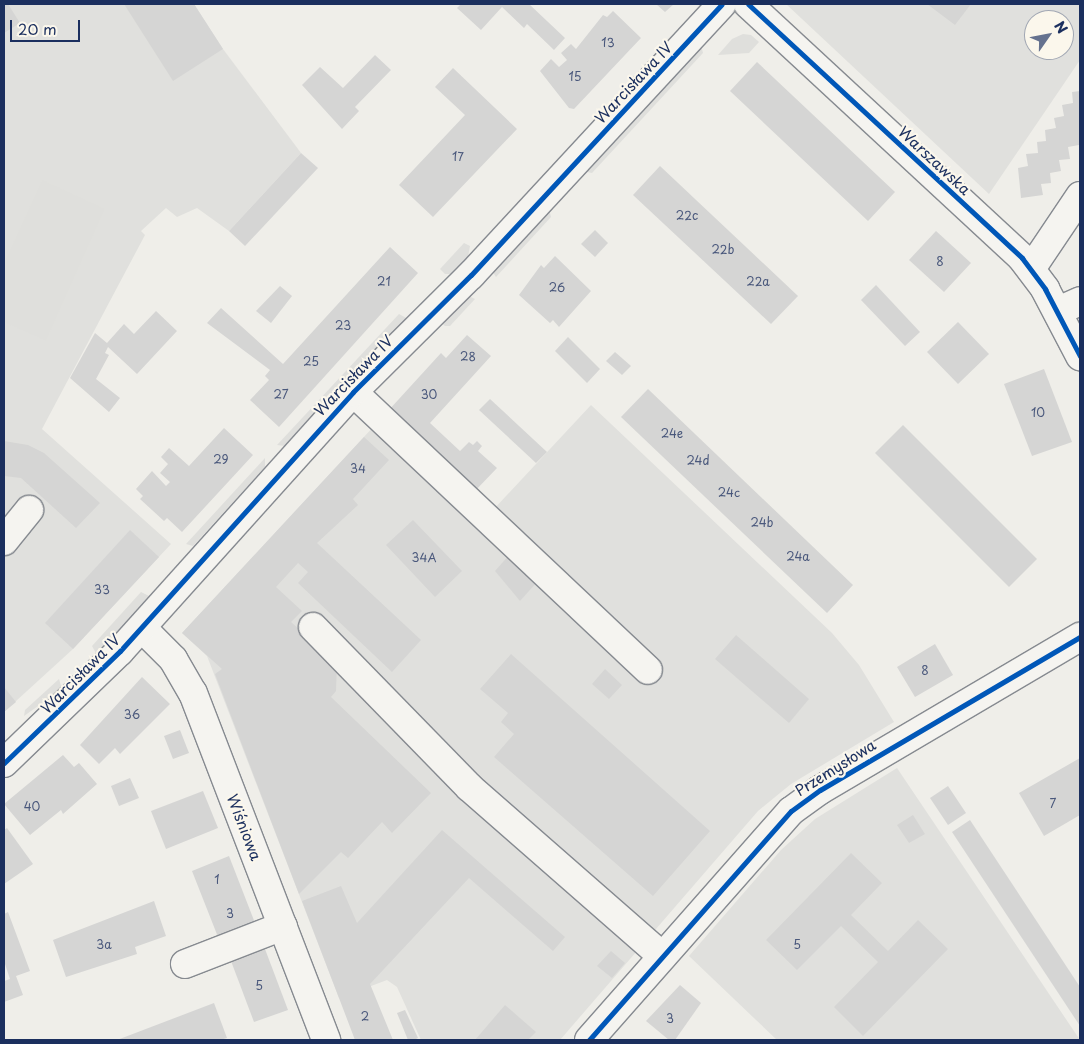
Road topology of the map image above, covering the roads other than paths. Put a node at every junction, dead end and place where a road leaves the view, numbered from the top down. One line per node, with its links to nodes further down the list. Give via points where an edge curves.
1 (722, 4): 7 (street, Warcisława IV, via 471,275)
2 (748, 4): 4 (street, Warszawska)
3 (1080, 196): 4 (street)
4 (1031, 269): 5 (street, Warszawska)
5 (1069, 306): 6 (street, Warszawska)
6 (1080, 356)
7 (352, 392): 11 (street, Warcisława IV); 13 (street)
8 (29, 510): 9 (street)
9 (4, 541)
10 (313, 627): 16 (street, via 469,786)
11 (142, 628): 14 (street, Warcisława IV); 15 (street, Wiśniowa, via 173,659 193,693)
12 (1080, 637): 16 (street, Przemysłowa, via 804,801 762,840)
13 (648, 670)
14 (4, 763)
15 (283, 926): 17 (street); 18 (street, Wiśniowa)
16 (662, 956): 19 (street, Przemysłowa)
17 (184, 964)
18 (326, 1040)
19 (588, 1040)

